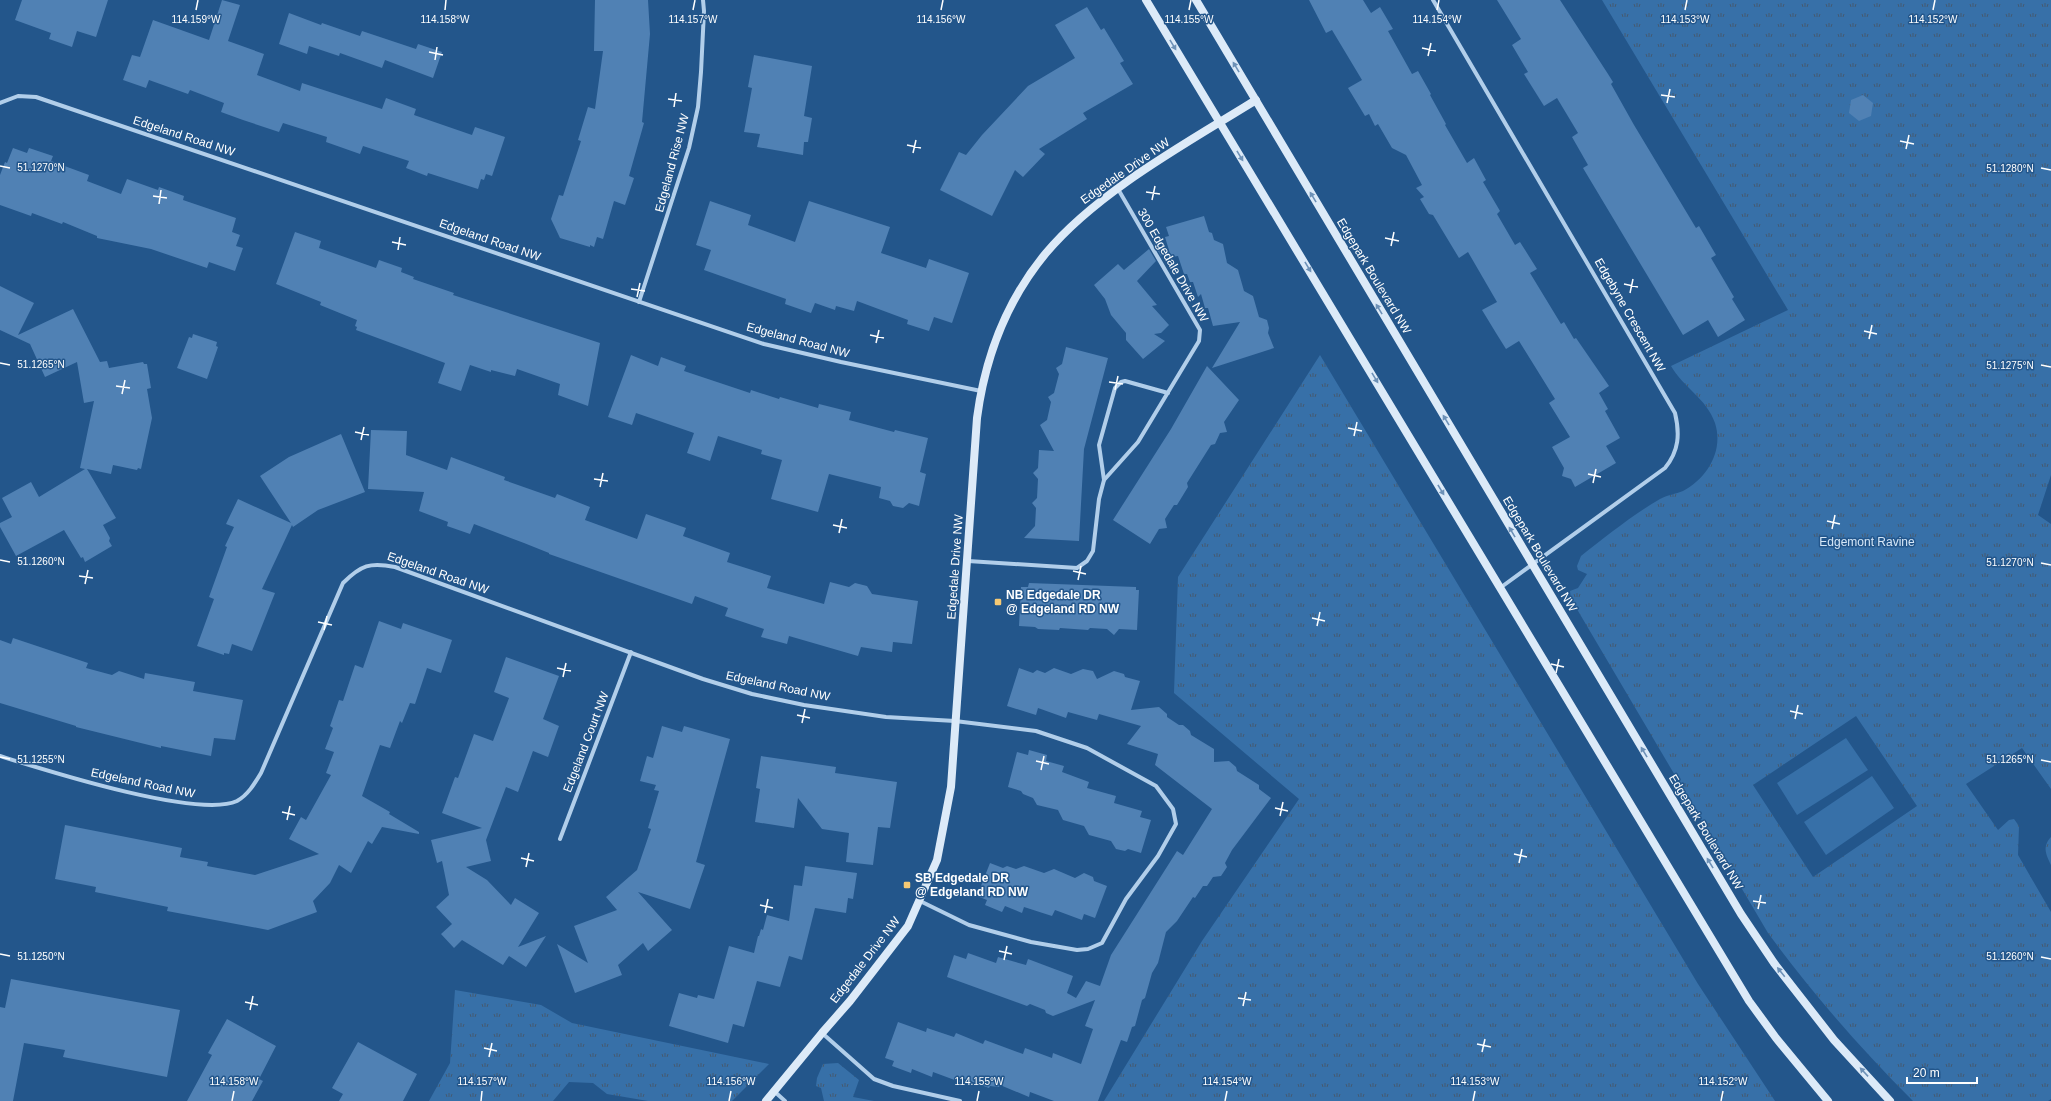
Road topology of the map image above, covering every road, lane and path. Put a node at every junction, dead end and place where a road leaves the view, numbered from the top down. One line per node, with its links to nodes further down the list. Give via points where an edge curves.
1 (703, 0): 9 (street, Edgeland Rise NW, via 698,107 689,148)
2 (1146, 0): 7 (street, one-way to 7)
3 (1196, 0): 5 (street, Edgepark Boulevard NW, one-way to 3)
4 (1433, 0): 14 (street, Edgebyne Crescent NW, via 1675,413 1678,426 1679,437 1673,459 1665,468)
5 (1256, 100): 7 (street, Edgedale Drive NW); 14 (street, Edgepark Boulevard NW, one-way to 5)
6 (0, 103): 9 (street, Edgeland Road NW, via 18,96 36,97)
7 (1220, 122): 8 (street, Edgedale Drive NW); 15 (street, one-way to 15)
8 (1118, 189): 10 (street, Edgedale Drive NW, via 1085,214 1046,252 1030,274 1001,326 988,360); 11 (street, 300 Edgedale Drive NW, via 1200,333 1199,341)
9 (639, 302): 10 (street, Edgeland Road NW, via 764,344)
10 (981, 391): 13 (street, Edgedale Drive NW, via 976,418)
11 (1168, 393): 12 (street, 300 Edgedale Drive NW, via 1138,442); 12 (street, via 1125,381 1115,388 1099,445)
12 (1104, 480): 13 (street, via 1093,551 1083,565 1077,568)
13 (968, 561): 17 (street, Edgedale Drive NW)
14 (1532, 565): 15 (street, Edgebyne Crescent NW); 27 (street, Edgepark Boulevard NW, one-way to 14, via 1834,1040 1774,963 1741,914)
15 (1500, 589): 26 (street, via 1749,1001)
16 (631, 652): 17 (street, Edgeland Road NW, via 752,694 804,705 886,717); 18 (street, Edgeland Road NW, via 395,567 379,564 365,566 353,572 342,583 260,773 251,789 238,800 218,806 167,800 58,774); 19 (street, Edgeland Court NW)
17 (955, 721): 20 (street, Edgedale Drive NW, via 946,820 937,860); 20 (street, Edgeland Road NW, via 1036,731 1087,748 1156,786 1173,809 1176,824 1158,856 1126,899 1102,943 1096,947 1077,950 1031,942 969,925)
18 (0, 756)
19 (560, 839)
20 (920, 901): 21 (street, Edgedale Drive NW, via 908,926)
21 (822, 1033): 22 (street, Edgedale Drive NW); 25 (street, via 874,1079 892,1086)
22 (775, 1092): 23 (street, Edgedale Drive NW); 24 (street)
23 (766, 1101)
24 (785, 1101)
25 (960, 1101)
26 (1828, 1101)
27 (1890, 1101)

